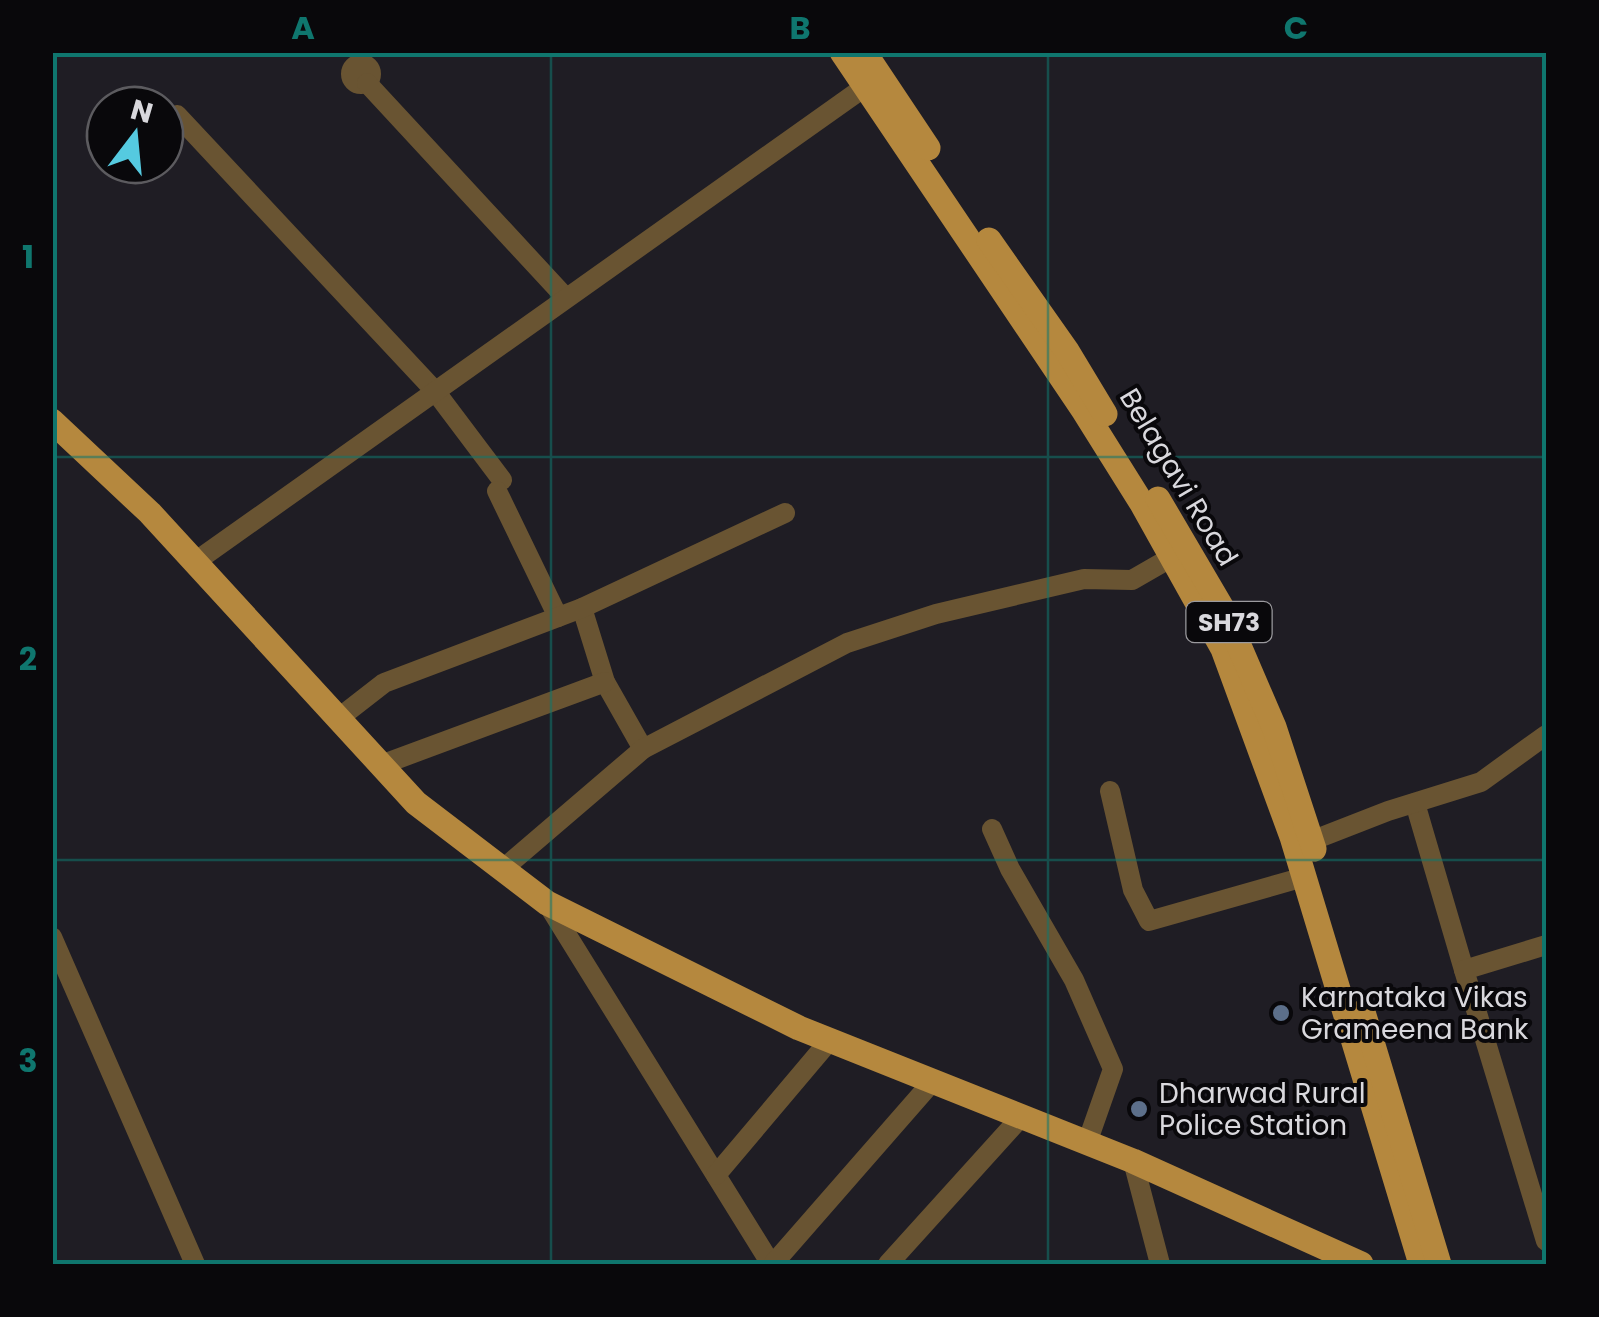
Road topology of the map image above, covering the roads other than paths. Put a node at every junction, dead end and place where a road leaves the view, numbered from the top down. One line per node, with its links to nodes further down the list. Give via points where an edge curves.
1 (842, 52): 4 (main road)
2 (864, 52): 22 (main road, Belagavi Road / SH73, via 1066,351 1225,613 1274,727)
3 (353, 67): 6 (street)
4 (866, 86): 6 (street); 10 (main road, via 1084,411)
5 (185, 123): 7 (street)
6 (566, 298): 7 (street)
7 (435, 391): 11 (street); 13 (street, via 499,485)
8 (52, 421): 11 (main road)
9 (785, 514): 12 (street)
10 (1172, 556): 17 (street, via 1132,580 1084,580 936,614 848,643); 24 (main road, via 1223,649)
11 (195, 562): 15 (main road)
12 (582, 608): 13 (street); 14 (street)
13 (558, 617): 15 (street, via 384,684)
14 (605, 682): 17 (street); 18 (street)
15 (338, 718): 18 (main road)
16 (1546, 735): 20 (street, via 1481,782)
17 (643, 749): 23 (street)
18 (381, 764): 23 (main road, via 416,803)
19 (1110, 791): 24 (street, via 1133,890 1148,921)
20 (1415, 803): 22 (street); 28 (street)
21 (992, 830): 32 (street, via 1074,980 1113,1070)
22 (1311, 841): 42 (main road, Belagavi Road / SH73)
23 (503, 869): 25 (main road)
24 (1304, 877): 41 (main road)
25 (547, 902): 29 (main road); 34 (street)
26 (52, 937): 36 (street)
27 (1546, 945): 28 (street)
28 (1464, 970): 35 (street)
29 (830, 1040): 30 (main road); 34 (street)
30 (932, 1081): 31 (main road); 37 (street)
31 (1022, 1117): 32 (main road); 38 (street)
32 (1088, 1143): 33 (main road)
33 (1133, 1161): 39 (street); 40 (main road)
34 (716, 1176): 37 (street)
35 (1546, 1241)
36 (195, 1264)
37 (772, 1264)
38 (888, 1264)
39 (1160, 1264)
40 (1361, 1264)
41 (1422, 1264)
42 (1439, 1264)

